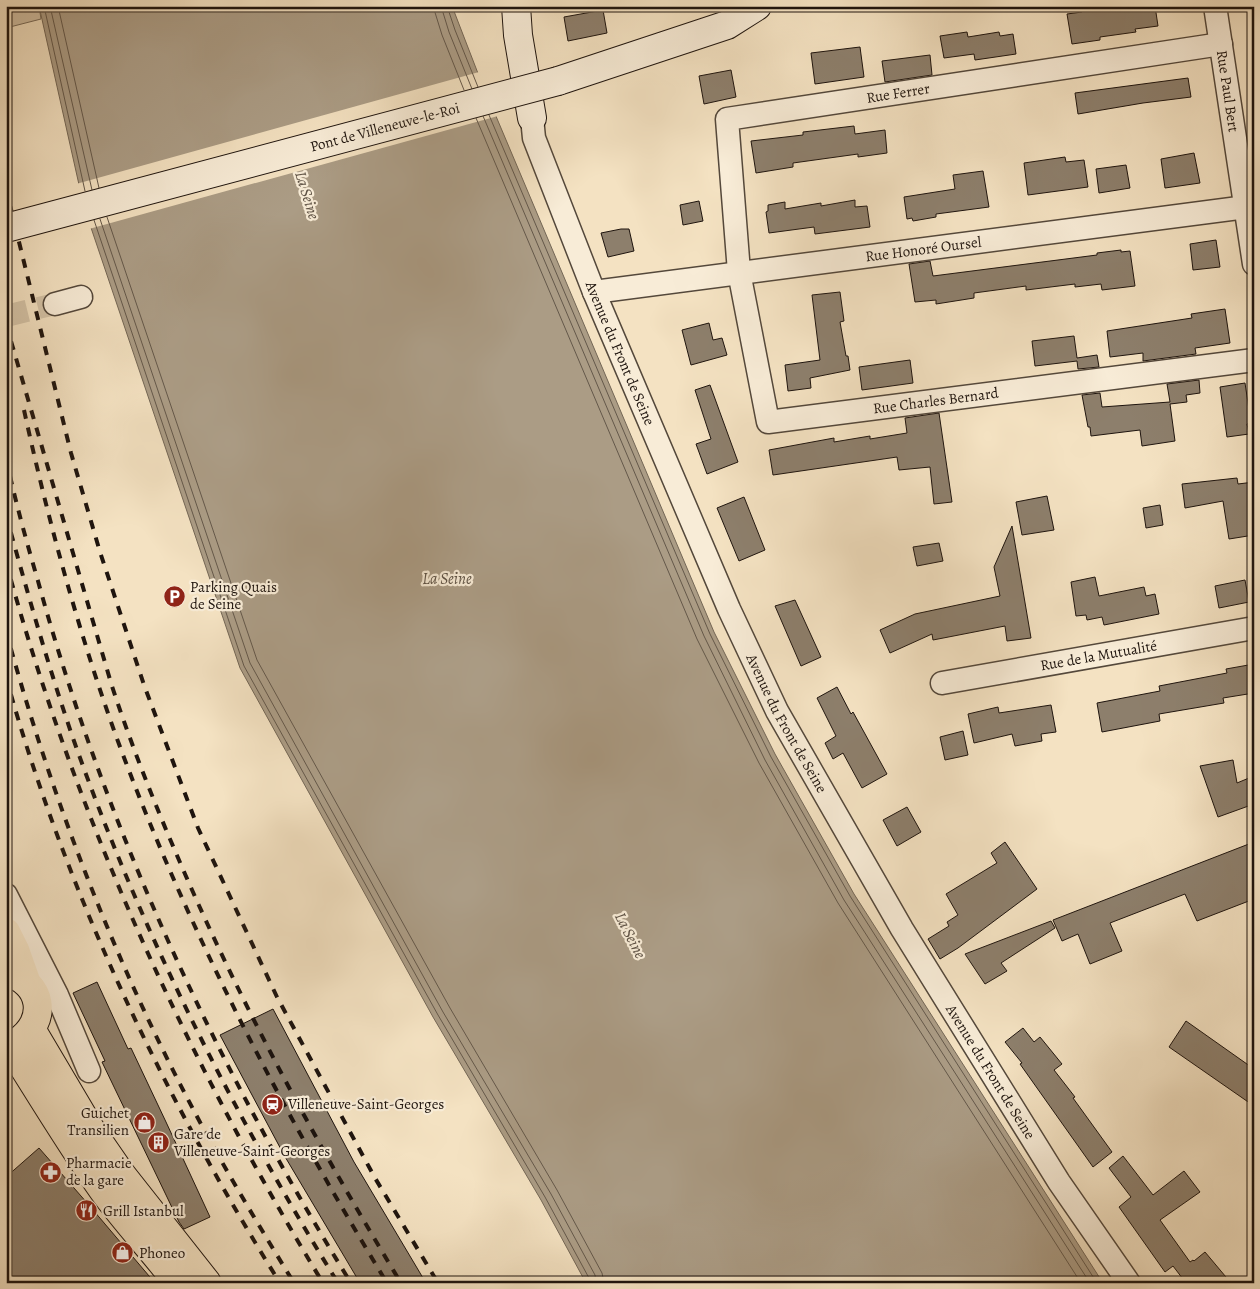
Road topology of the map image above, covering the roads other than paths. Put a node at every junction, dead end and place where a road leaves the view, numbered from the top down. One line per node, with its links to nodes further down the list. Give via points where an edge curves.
1 (516, 6): 5 (main road)
2 (756, 6): 7 (main road, Pont de Villeneuve-le-Roi, bridge, via 727,25 558,81)
3 (1215, 6): 4 (street, Rue Paul Bert)
4 (1221, 44): 6 (street, Rue Paul Bert); 9 (street, Rue Ferrer, via 727,119)
5 (532, 118): 10 (street, Avenue du Front de Seine, via 534,138)
6 (1249, 207): 8 (street, Rue Paul Bert); 9 (street, Rue Honoré Oursel)
7 (6, 228)
8 (1254, 264)
9 (739, 272): 10 (street, Rue Honoré Oursel); 13 (street, Rue Charles Bernard, via 768,422)
10 (594, 292): 23 (street, Avenue du Front de Seine, via 728,609 777,712 902,929 1059,1182)
11 (81, 298): 12 (street)
12 (55, 304)
13 (1254, 360)
14 (1254, 628): 15 (street, Rue de la Mutualité)
15 (942, 683)
16 (6, 895): 19 (street)
17 (6, 932): 18 (main road, via 15,950)
18 (16, 977): 19 (main road, via 36,996)
19 (28, 1024): 20 (street); 21 (main road, via 72,1144 132,1228); 22 (main road, via 120,1174)
20 (89, 1071)
21 (178, 1283)
22 (207, 1283)
23 (1128, 1283)

